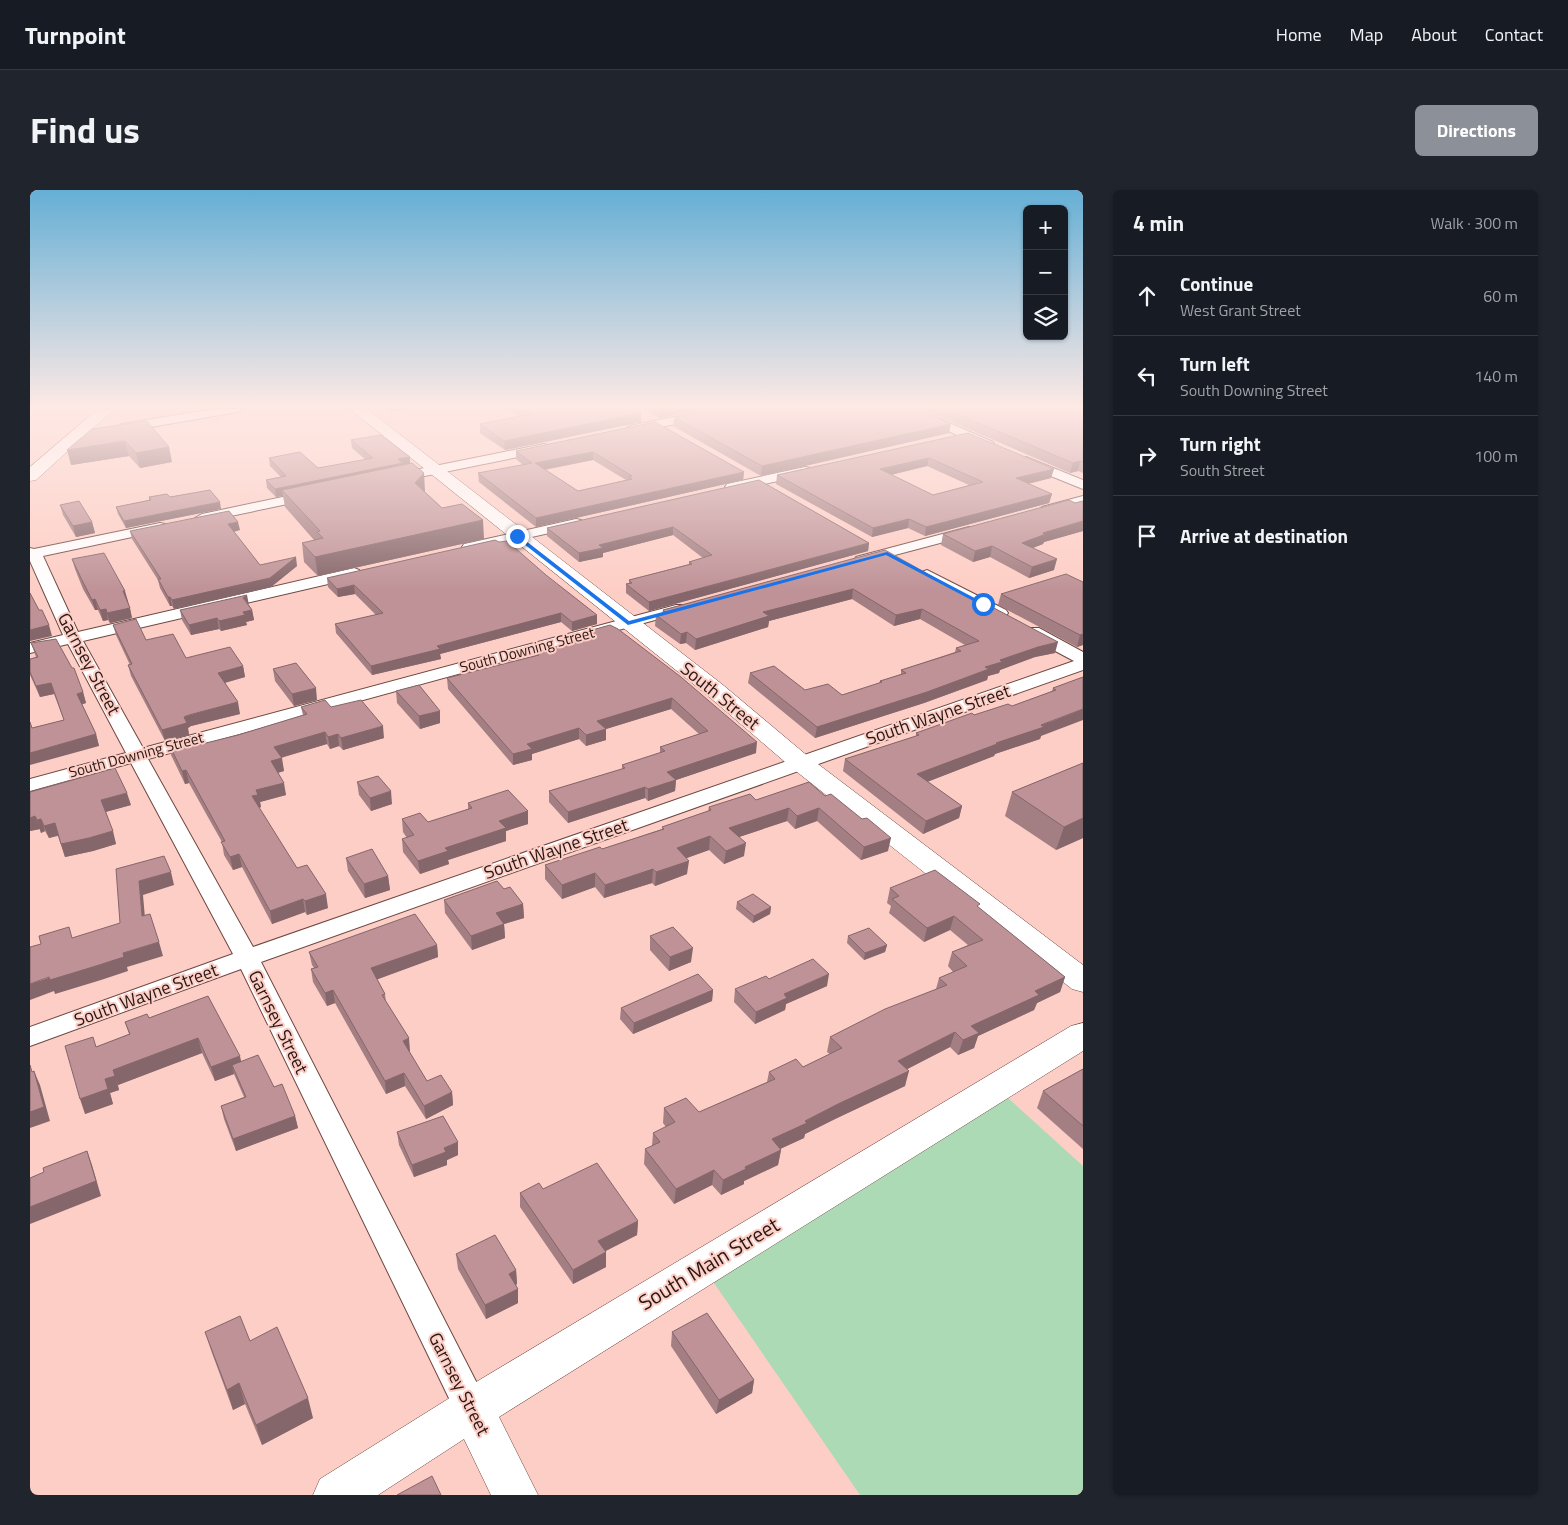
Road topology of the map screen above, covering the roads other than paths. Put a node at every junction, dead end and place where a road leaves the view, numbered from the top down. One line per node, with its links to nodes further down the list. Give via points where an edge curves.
1 (435, 470): 5 (street); 17 (street, South Street)
2 (810, 470): 6 (street)
3 (1046, 470): 7 (street)
4 (742, 473): 6 (street)
5 (378, 482)
6 (757, 482): 8 (street); 9 (street)
7 (1083, 486)
8 (719, 490)
9 (774, 490)
10 (320, 494): 14 (street)
11 (1083, 500): 12 (street)
12 (1027, 515)
13 (594, 518): 17 (street)
14 (190, 521)
15 (170, 525): 20 (street)
16 (980, 528): 21 (street)
17 (517, 536): 19 (street); 25 (street, South Street)
18 (871, 545): 21 (street)
19 (453, 551)
20 (32, 553): 26 (street, Garnsey Street)
21 (887, 554): 22 (street); 28 (street)
22 (848, 564)
23 (369, 570): 26 (street)
24 (695, 605): 25 (street, South Downing Street)
25 (628, 623): 30 (street, South Downing Street); 31 (street, South Street, via 715,690)
26 (73, 638): 27 (street); 30 (street, Garnsey Street)
27 (30, 648)
28 (1083, 659)
29 (1083, 664): 31 (street, South Wayne Street)
30 (138, 755): 32 (street, South Downing Street); 33 (street, Garnsey Street)
31 (801, 763): 33 (street, South Wayne Street); 34 (street, South Street)
32 (30, 785)
33 (247, 958): 36 (street, South Wayne Street); 37 (street, Garnsey Street)
34 (1083, 981)
35 (1083, 1035): 37 (street, South Main Street)
36 (30, 1037)
37 (472, 1409): 38 (street, South Main Street); 39 (street, Garnsey Street)
38 (336, 1495)
39 (515, 1495)

